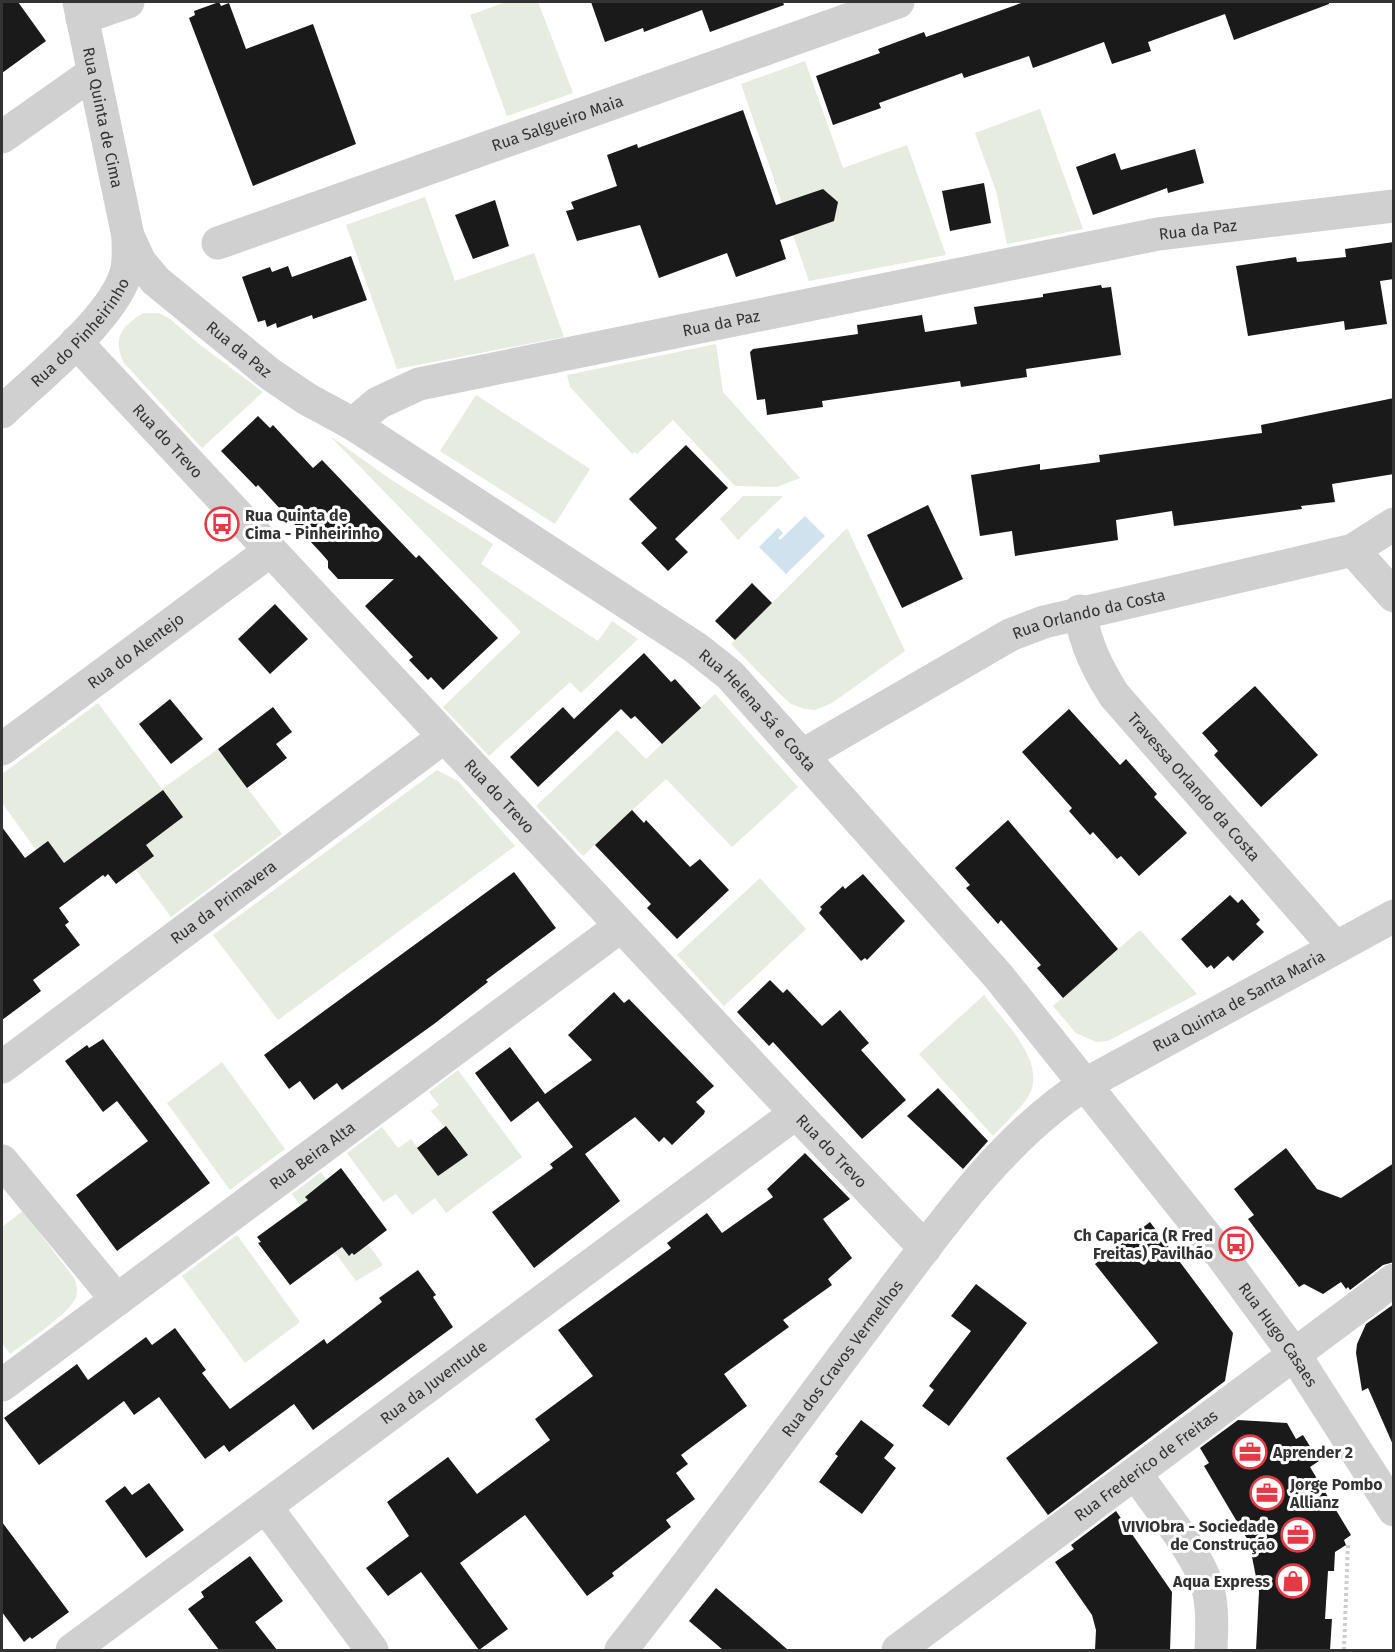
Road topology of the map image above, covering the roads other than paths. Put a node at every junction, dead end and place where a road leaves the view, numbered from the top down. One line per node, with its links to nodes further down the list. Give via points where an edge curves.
1 (128, 2): 3 (street)
2 (898, 2): 8 (street, Rua Salgueiro Maia)
3 (80, 10): 4 (street, Rua Quinta de Cima)
4 (93, 73): 5 (street); 7 (street, Rua Quinta de Cima)
5 (2, 137)
6 (1394, 206): 11 (street, Rua da Paz, via 1148,235 419,384 396,392)
7 (128, 236): 9 (street, Rua do Pinheirinho, via 127,269 117,295); 11 (street, Rua da Paz, via 140,262 156,281 270,374)
8 (218, 243)
9 (76, 342): 10 (street, Rua do Pinheirinho); 14 (street, Rua do Trevo)
10 (2, 412)
11 (353, 424): 19 (street, Rua Helena Sá e Costa, via 696,648 730,675)
12 (1394, 524): 13 (street, Rua Orlando da Costa)
13 (1353, 550): 15 (street); 16 (street, Rua Orlando da Costa)
14 (270, 551): 17 (street, Rua do Trevo); 18 (street, Rua do Alentejo)
15 (1394, 596)
16 (1080, 611): 19 (street, Rua Orlando da Costa, via 1010,635); 22 (street, Travessa Orlando da Costa, via 1094,663 1114,695)
17 (444, 737): 21 (street, Rua do Trevo); 23 (street, Rua da Primavera)
18 (2, 749)
19 (803, 755): 24 (street, Rua Helena Sá e Costa, via 999,977)
20 (1394, 916): 22 (street, Rua Quinta de Santa Maria)
21 (621, 926): 25 (street, Rua do Trevo); 29 (street, Rua Beira Alta)
22 (1334, 946): 24 (street, Rua Quinta de Santa Maria)
23 (2, 1067)
24 (1084, 1084): 27 (street, Rua dos Cravos Vermelhos, via 1029,1127); 30 (street, Rua Hugo Casaes, via 1257,1300)
25 (796, 1113): 27 (street, Rua do Trevo); 33 (street, Rua da Juventude)
26 (2, 1161): 29 (street)
27 (925, 1248): 37 (street, Rua dos Cravos Vermelhos)
28 (1394, 1280): 30 (street, Rua Frederico de Freitas)
29 (117, 1300): 31 (street, Rua Beira Alta)
30 (1294, 1354): 32 (street, Rua Frederico de Freitas); 34 (street, Rua Hugo Casaes)
31 (2, 1385)
32 (1136, 1474): 38 (street, Rua Frederico de Freitas); 39 (street, via 1197,1563 1207,1586)
33 (266, 1507): 35 (street, Rua da Juventude); 36 (street)
34 (1394, 1510)
35 (72, 1650)
36 (372, 1650)
37 (621, 1650)
38 (898, 1650)
39 (1211, 1650)

